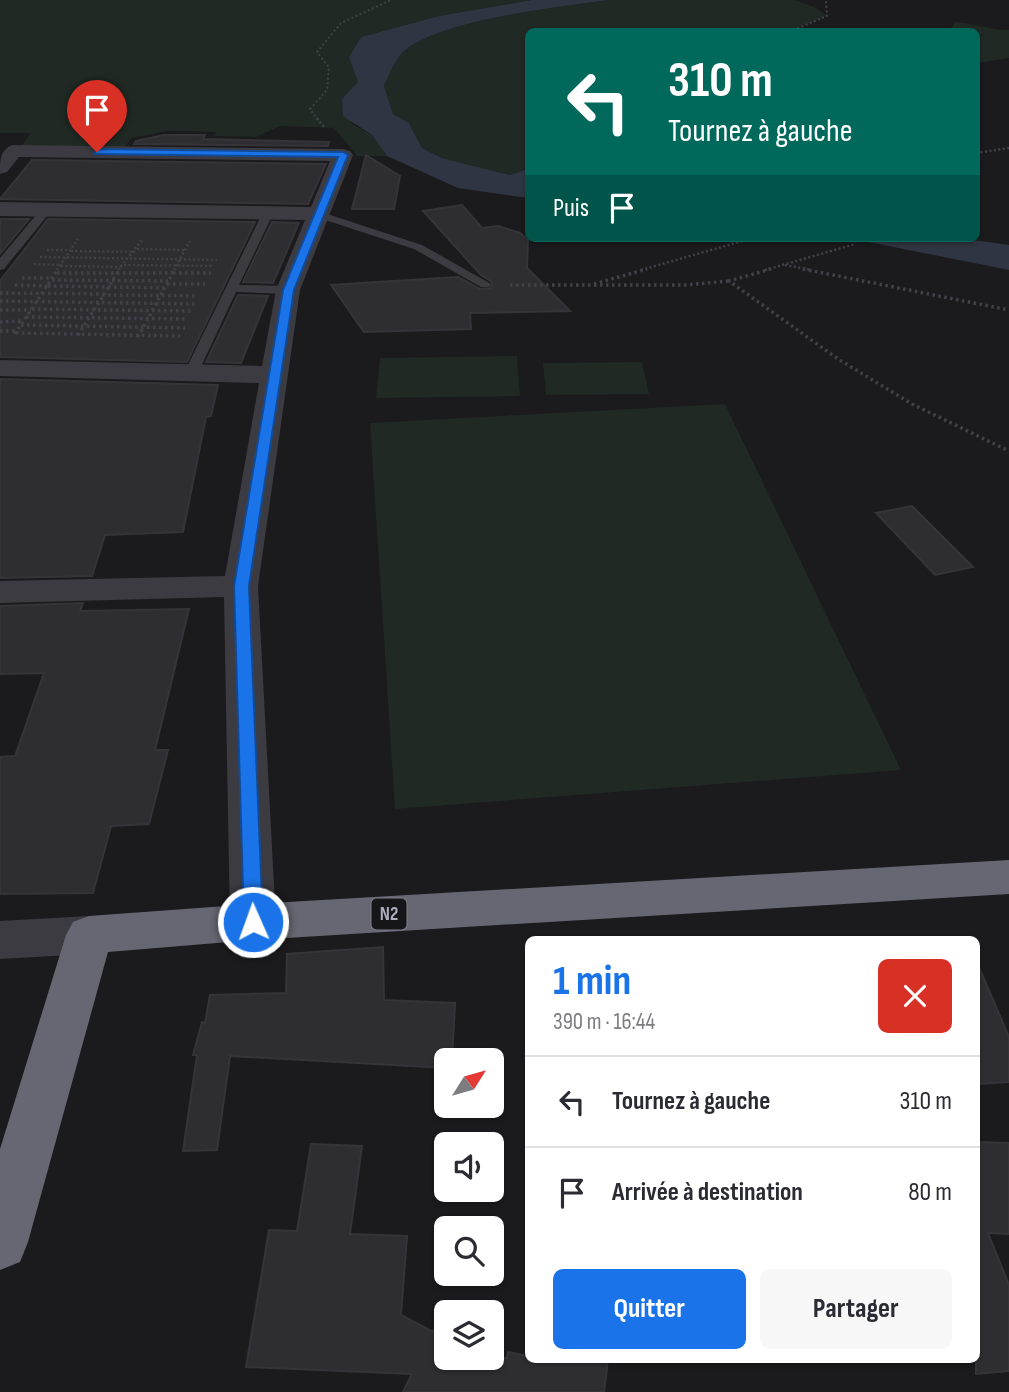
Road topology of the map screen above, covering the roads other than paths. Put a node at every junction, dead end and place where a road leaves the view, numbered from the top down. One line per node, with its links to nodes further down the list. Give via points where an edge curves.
1 (208, 153): 2 (street, via 13,151); 5 (street); 7 (street, via 343,155)
2 (0, 168)
3 (0, 209): 4 (street)
4 (46, 210): 5 (street); 8 (lane)
5 (177, 212): 6 (street)
6 (267, 214): 7 (street); 11 (lane)
7 (317, 214): 9 (lane, via 418,247); 10 (street)
8 (4, 261)
9 (485, 284)
10 (288, 290): 11 (lane); 14 (street)
11 (226, 297): 13 (lane)
12 (0, 369): 13 (street)
13 (191, 373): 14 (street)
14 (275, 374): 15 (street)
15 (241, 586): 16 (street); 18 (street)
16 (0, 592)
17 (1009, 877): 18 (highway, N2)
18 (253, 922): 19 (highway, N2)
19 (89, 935): 20 (street); 21 (highway)
20 (0, 940)
21 (0, 1242)

